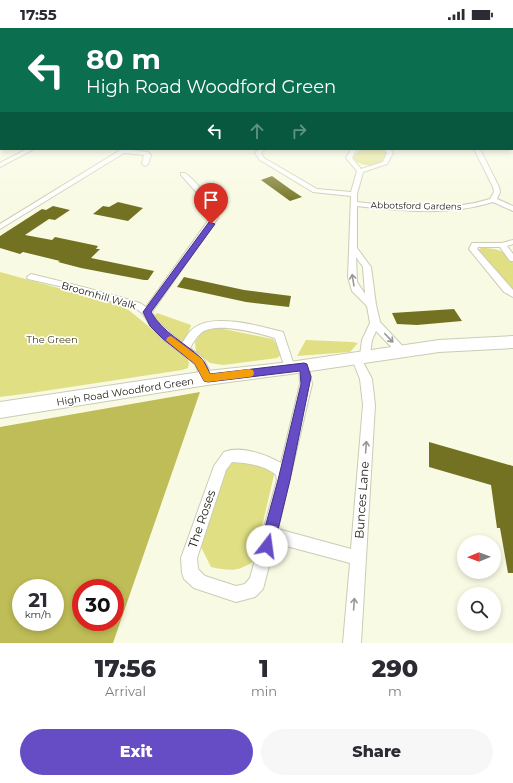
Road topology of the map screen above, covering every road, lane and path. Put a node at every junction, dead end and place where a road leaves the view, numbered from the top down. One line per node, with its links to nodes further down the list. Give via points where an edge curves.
1 (29, 150): 8 (street)
2 (125, 150): 7 (street, via 146,153 148,155); 15 (street)
3 (261, 150): 11 (street, via 258,153 262,159 315,190)
4 (353, 150): 9 (street, via 349,158)
5 (388, 150): 9 (street, via 390,155 385,164)
6 (477, 150): 12 (street, via 496,188)
7 (145, 164)
8 (0, 165)
9 (360, 171): 11 (street)
10 (183, 174): 23 (street, via 190,179 214,218)
11 (354, 194): 13 (street)
12 (493, 200): 13 (street, Abbotsford Gardens, via 477,206 433,208); 14 (street)
13 (354, 204): 18 (street)
14 (513, 209)
15 (0, 227)
16 (513, 242): 17 (street)
17 (502, 245): 19 (street); 21 (street, via 482,244 475,245 473,249)
18 (353, 248): 22 (street, via 367,267); 22 (street, one-way to 18, via 354,285)
19 (513, 259)
20 (31, 277): 23 (street, Broomhill Walk, via 137,305)
21 (513, 294)
22 (371, 305): 24 (street)
23 (147, 312): 26 (street, Broomhill Walk, via 153,323)
24 (375, 323): 27 (street, one-way to 27); 28 (street)
25 (513, 342): 27 (main road, High Road Woodford Green, via 439,346)
26 (184, 349): 29 (street, The Roses, via 196,331 204,326 235,326 279,335); 30 (street, Broomhill Walk, via 199,361)
27 (403, 352): 28 (main road, High Road Woodford Green)
28 (361, 358): 29 (main road, High Road Woodford Green); 34 (street, Bunces Lane, one-way to 28, via 369,397)
29 (297, 367): 30 (main road, High Road Woodford Green); 32 (street, The Roses, via 306,377 306,384)
30 (208, 378): 31 (main road, High Road Woodford Green)
31 (0, 410)
32 (284, 480): 33 (street, The Roses); 33 (street, The Roses, via 281,470 273,465 240,455 229,456 221,466 189,558 190,573 200,582 236,594 249,591 257,583)
33 (270, 534): 34 (street)
34 (358, 558): 35 (street, Bunces Lane, one-way to 34)
35 (352, 643)

